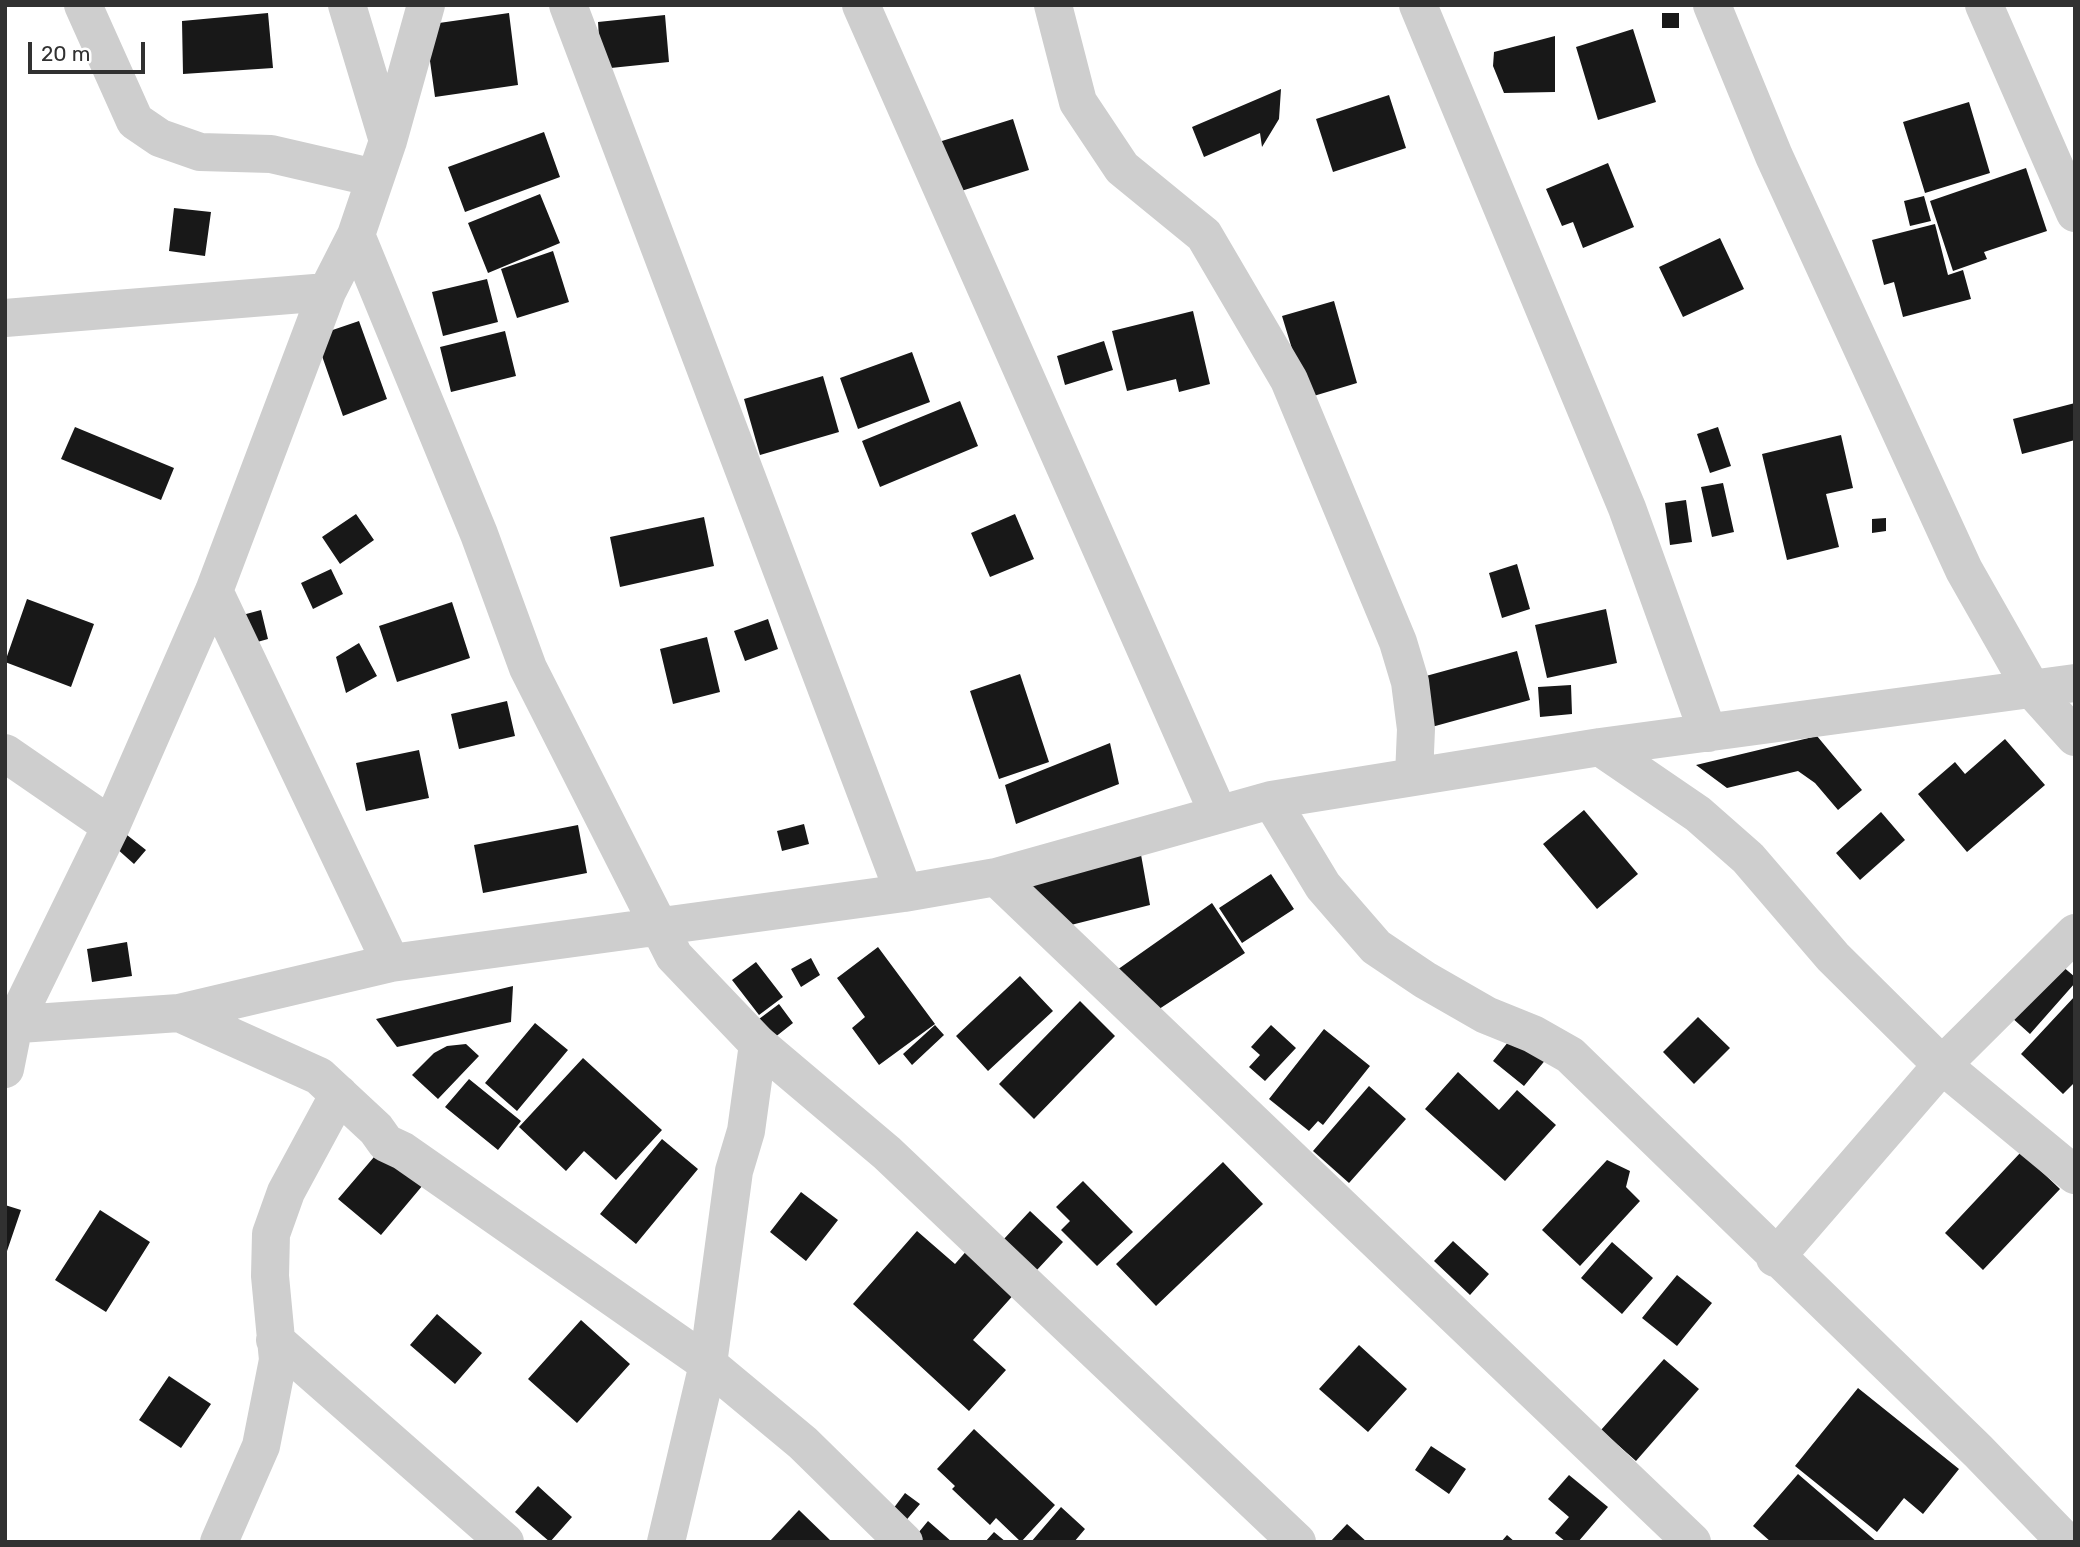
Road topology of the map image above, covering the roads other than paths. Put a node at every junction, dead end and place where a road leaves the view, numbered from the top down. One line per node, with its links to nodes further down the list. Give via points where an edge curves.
1 (83, 5): 11 (street, via 135,121 160,138 200,152 271,154)
2 (347, 5): 10 (street)
3 (426, 5): 10 (street)
4 (568, 5): 28 (street)
5 (861, 5): 25 (street)
6 (1053, 5): 23 (street, via 1078,102 1122,168 1204,234 1289,380 1398,642 1410,682 1416,729)
7 (1418, 5): 19 (street, via 1627,508)
8 (1712, 5): 18 (street, via 1774,156 1958,557)
9 (1984, 5): 12 (street)
10 (388, 141): 11 (street)
11 (375, 178): 13 (street)
12 (2075, 213)
13 (356, 235): 14 (street); 29 (street, via 479,534 528,668)
14 (327, 292): 15 (street); 16 (street)
15 (5, 318)
16 (214, 591): 26 (street); 31 (street)
17 (2075, 683): 18 (street)
18 (2031, 688): 19 (street); 20 (street)
19 (1708, 733): 21 (street)
20 (2075, 737)
21 (1600, 747): 23 (street); 35 (street, via 1698,814 1748,858 1833,957)
22 (5, 753): 26 (street)
23 (1414, 776): 24 (street)
24 (1271, 800): 25 (street); 39 (street, via 1323,886 1376,947 1486,1015 1570,1055)
25 (1218, 813): 27 (street)
26 (111, 827): 33 (street)
27 (996, 877): 28 (street); 47 (street)
28 (904, 893): 29 (street)
29 (658, 926): 31 (street); 34 (street, via 674,956)
30 (2075, 933): 35 (street)
31 (391, 963): 32 (street)
32 (179, 1013): 33 (street); 37 (street, via 319,1076)
33 (10, 1024): 36 (street)
34 (758, 1044): 41 (street, via 746,1131 734,1171); 46 (street, via 887,1153)
35 (1942, 1065): 38 (street); 39 (street)
36 (5, 1069)
37 (339, 1094): 40 (street, via 286,1192 271,1234); 41 (street, via 386,1143 404,1151)
38 (2075, 1175)
39 (1775, 1258): 48 (street, via 1978,1451)
40 (275, 1340): 42 (street, via 278,1360 261,1446); 43 (street)
41 (708, 1364): 44 (street); 45 (street, via 803,1443)
42 (219, 1542)
43 (505, 1542)
44 (666, 1542)
45 (904, 1542)
46 (1297, 1542)
47 (1692, 1542)
48 (2066, 1542)

